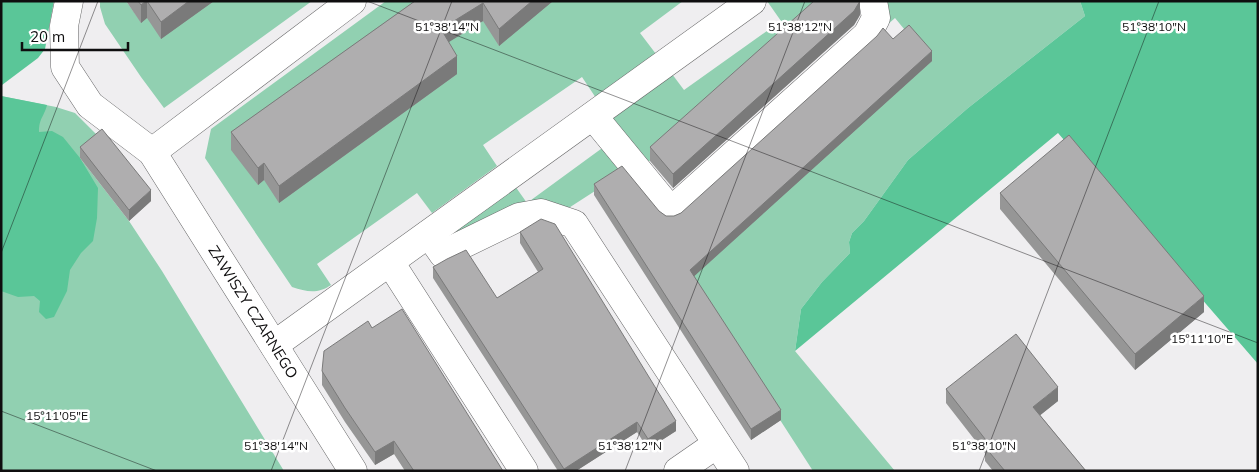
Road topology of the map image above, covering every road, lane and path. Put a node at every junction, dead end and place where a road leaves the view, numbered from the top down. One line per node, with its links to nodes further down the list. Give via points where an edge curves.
1 (68, 1): 6 (street, ZAWISZY CZARNEGO, via 64,26 65,67 90,105)
2 (352, 1): 6 (street)
3 (752, 1): 5 (street)
4 (872, 1): 5 (street, via 876,18 867,35 671,211)
5 (593, 116): 7 (street)
6 (152, 152): 9 (street, ZAWISZY CZARNEGO)
7 (429, 234): 8 (street); 10 (street, via 443,254 519,217 541,213 574,224)
8 (390, 262): 9 (street); 12 (street)
9 (274, 345): 11 (street, ZAWISZY CZARNEGO)
10 (717, 444): 13 (street); 14 (street)
11 (353, 471)
12 (524, 471)
13 (678, 471)
14 (735, 471)

